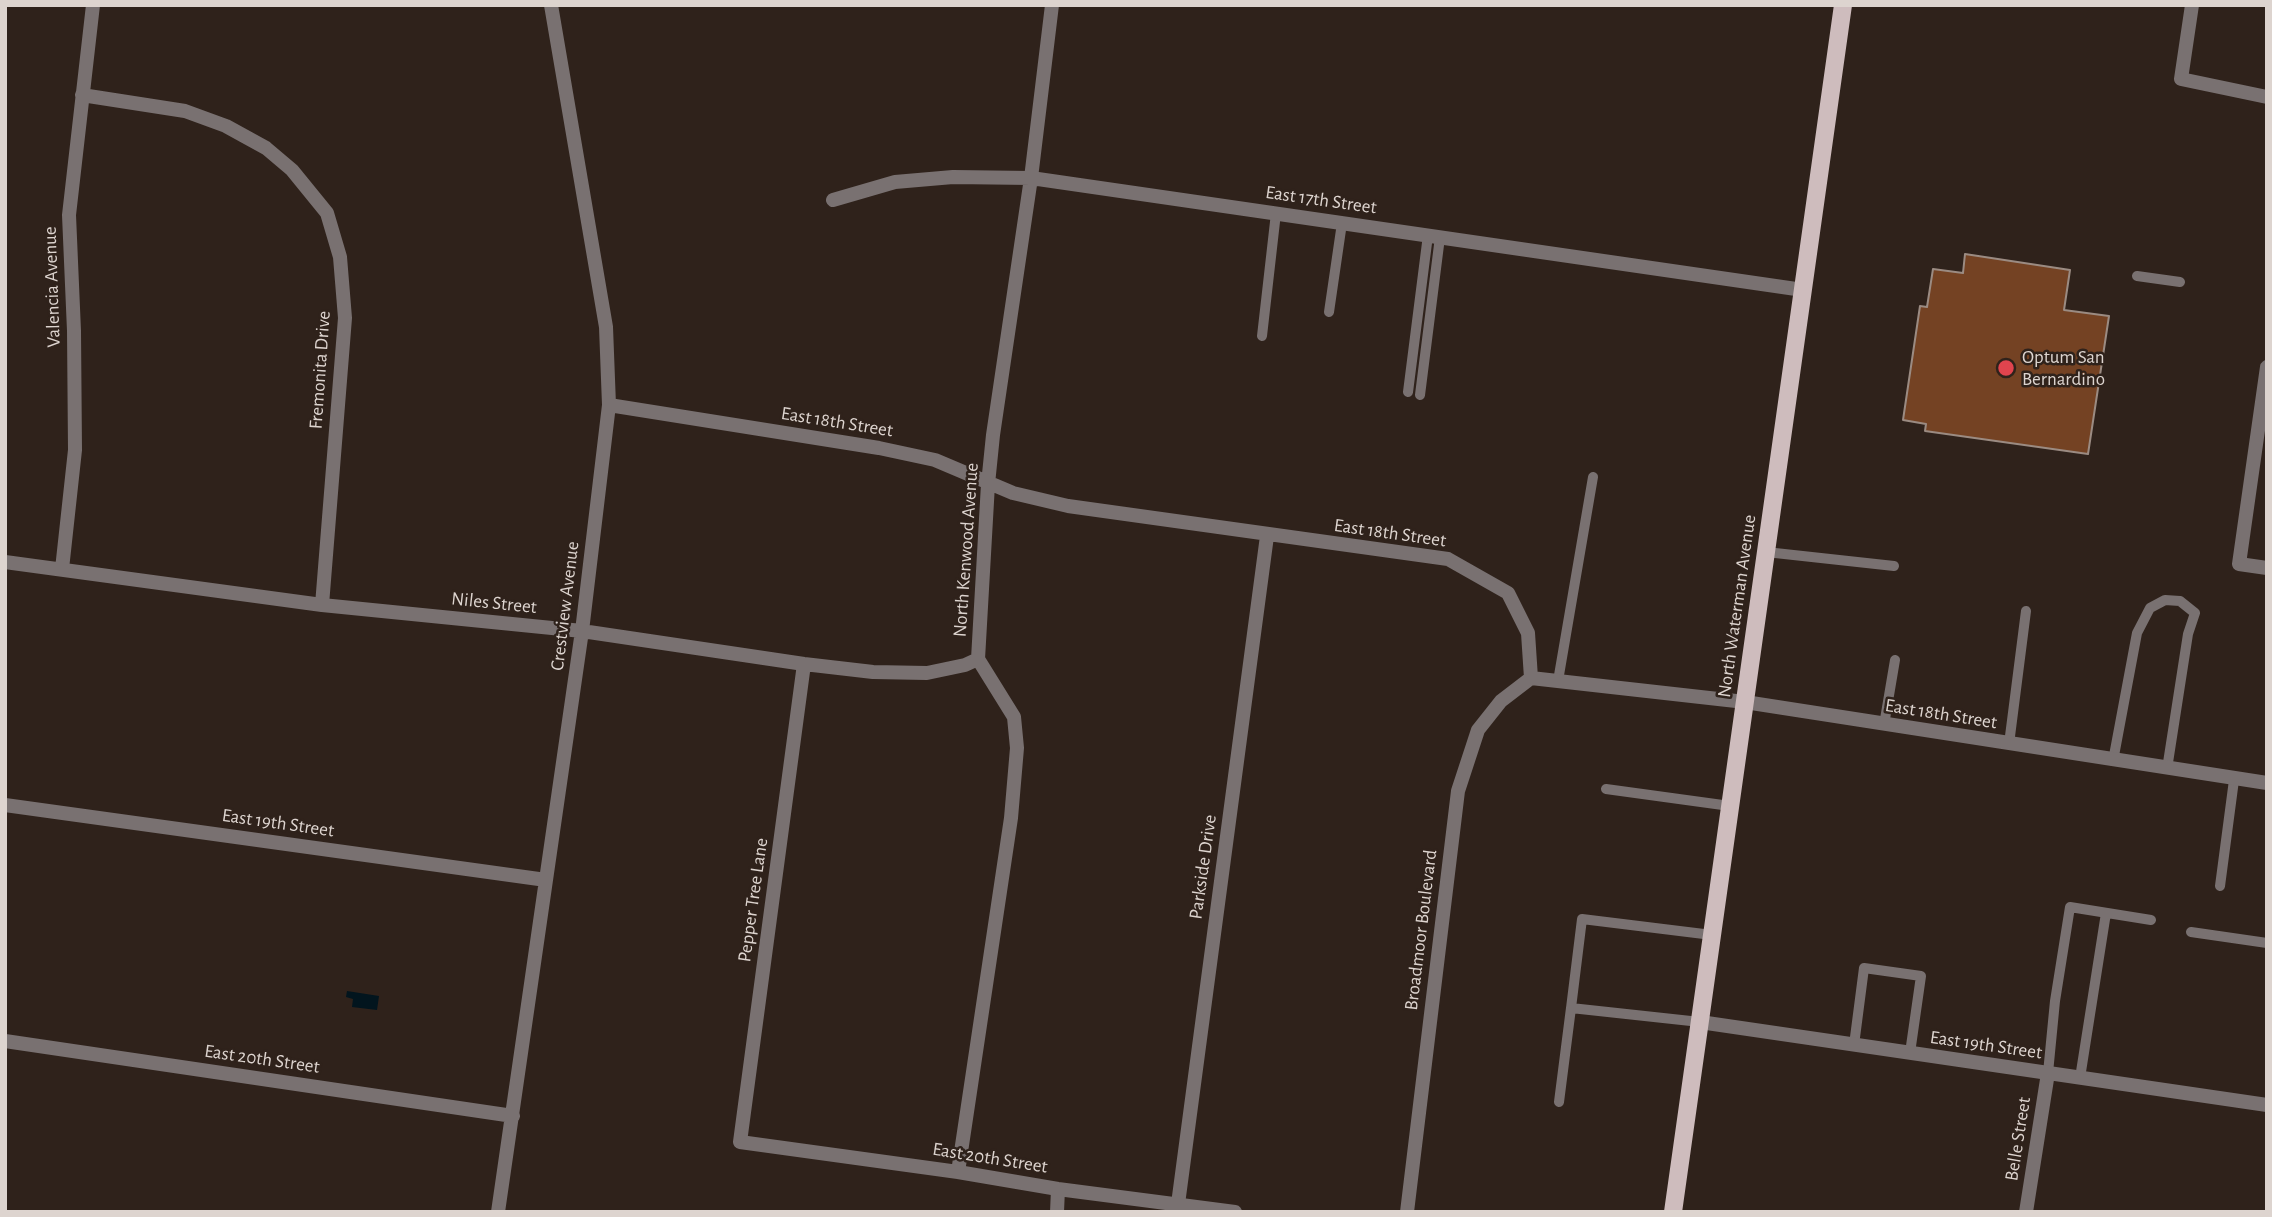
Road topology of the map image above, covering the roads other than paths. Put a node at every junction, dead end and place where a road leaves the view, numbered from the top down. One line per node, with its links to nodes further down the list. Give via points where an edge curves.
1 (93, 5): 6 (street, Valencia Avenue)
2 (551, 5): 21 (street, Crestview Avenue, via 606,327)
3 (1052, 5): 8 (street, North Kenwood Avenue)
4 (1843, 5): 15 (main road, North Waterman Avenue)
5 (2192, 5): 7 (street, via 2181,79)
6 (82, 95): 29 (street, Valencia Avenue, via 69,215 75,450); 30 (street, Fremonita Drive, via 185,111 226,126 284,163 327,214 340,257 345,318)
7 (2267, 97)
8 (1031, 178): 9 (street, East 17th Street, via 895,182); 10 (street, East 17th Street); 23 (street, North Kenwood Avenue)
9 (833, 200)
10 (1276, 213): 11 (street, East 17th Street); 17 (lane)
11 (1342, 223): 12 (street, East 17th Street); 16 (lane)
12 (1434, 236): 15 (street, East 17th Street); 19 (lane); 20 (lane)
13 (2137, 276): 14 (lane)
14 (2180, 282)
15 (1803, 290): 25 (main road, North Waterman Avenue)
16 (1329, 312)
17 (1262, 336)
18 (2267, 367): 28 (street, via 2239,564)
19 (1408, 392)
20 (1420, 395)
21 (609, 405): 23 (street, East 18th Street, via 879,448 935,460); 32 (street, Crestview Avenue)
22 (1593, 477): 37 (lane)
23 (988, 484): 24 (street, East 18th Street, via 1068,506); 33 (street, North Kenwood Avenue)
24 (1267, 536): 36 (street, East 18th Street, via 1448,559 1508,593 1528,633); 68 (street, Parkside Drive)
25 (1766, 552): 27 (lane); 38 (main road, North Waterman Avenue)
26 (5, 562): 29 (street, Niles Street)
27 (1894, 566)
28 (2267, 568)
29 (62, 569): 30 (street, Niles Street)
30 (322, 604): 32 (street, Niles Street)
31 (2026, 611): 40 (lane)
32 (582, 631): 35 (street, Niles Street); 48 (street, Crestview Avenue)
33 (978, 659): 35 (street, Niles Street, via 928,673); 66 (street, North Kenwood Avenue, via 1014,717 1017,748 1011,818)
34 (1895, 660): 39 (lane)
35 (804, 664): 65 (street, Pepper Tree Lane)
36 (1531, 678): 37 (street, East 18th Street); 72 (street, Broadmoor Boulevard, via 1501,701 1478,730 1458,791)
37 (1558, 681): 38 (street, East 18th Street)
38 (1745, 702): 39 (street, East 18th Street); 47 (main road, North Waterman Avenue)
39 (1884, 725): 40 (street, East 18th Street)
40 (2010, 744): 41 (street, East 18th Street)
41 (2113, 761): 42 (street, East 18th Street); 42 (lane, via 2137,633 2150,608 2165,600 2179,601 2195,614)
42 (2167, 769): 43 (street, East 18th Street)
43 (2234, 780): 44 (street, East 18th Street); 49 (lane)
44 (2267, 783)
45 (1606, 789): 47 (lane)
46 (5, 805): 48 (street, East 19th Street)
47 (1730, 806): 53 (main road, North Waterman Avenue)
48 (546, 880): 64 (street, Crestview Avenue)
49 (2220, 886)
50 (2106, 912): 51 (lane); 60 (lane, via 2070,907); 61 (lane)
51 (2151, 920)
52 (2191, 932): 54 (lane)
53 (1712, 935): 55 (lane, via 1582,919); 56 (main road, North Waterman Avenue)
54 (2267, 943)
55 (1571, 1007): 56 (lane); 62 (lane)
56 (1700, 1022): 58 (street, East 19th Street); 73 (main road, North Waterman Avenue)
57 (5, 1041): 64 (street, East 20th Street)
58 (1854, 1045): 59 (street, East 19th Street); 59 (lane, via 1864,968 1921,975)
59 (1910, 1053): 60 (street, East 19th Street)
60 (2048, 1073): 61 (street, East 19th Street); 74 (street, Belle Street)
61 (2080, 1078): 63 (street, East 19th Street)
62 (1559, 1102)
63 (2267, 1105)
64 (513, 1116): 69 (street, Crestview Avenue)
65 (740, 1142): 66 (street, East 20th Street)
66 (958, 1172): 67 (street, East 20th Street)
67 (1058, 1189): 68 (street, East 20th Street); 70 (street)
68 (1178, 1204): 71 (street, East 20th Street)
69 (498, 1212)
70 (1057, 1212)
71 (1235, 1212)
72 (1407, 1212)
73 (1673, 1212)
74 (2026, 1212)

